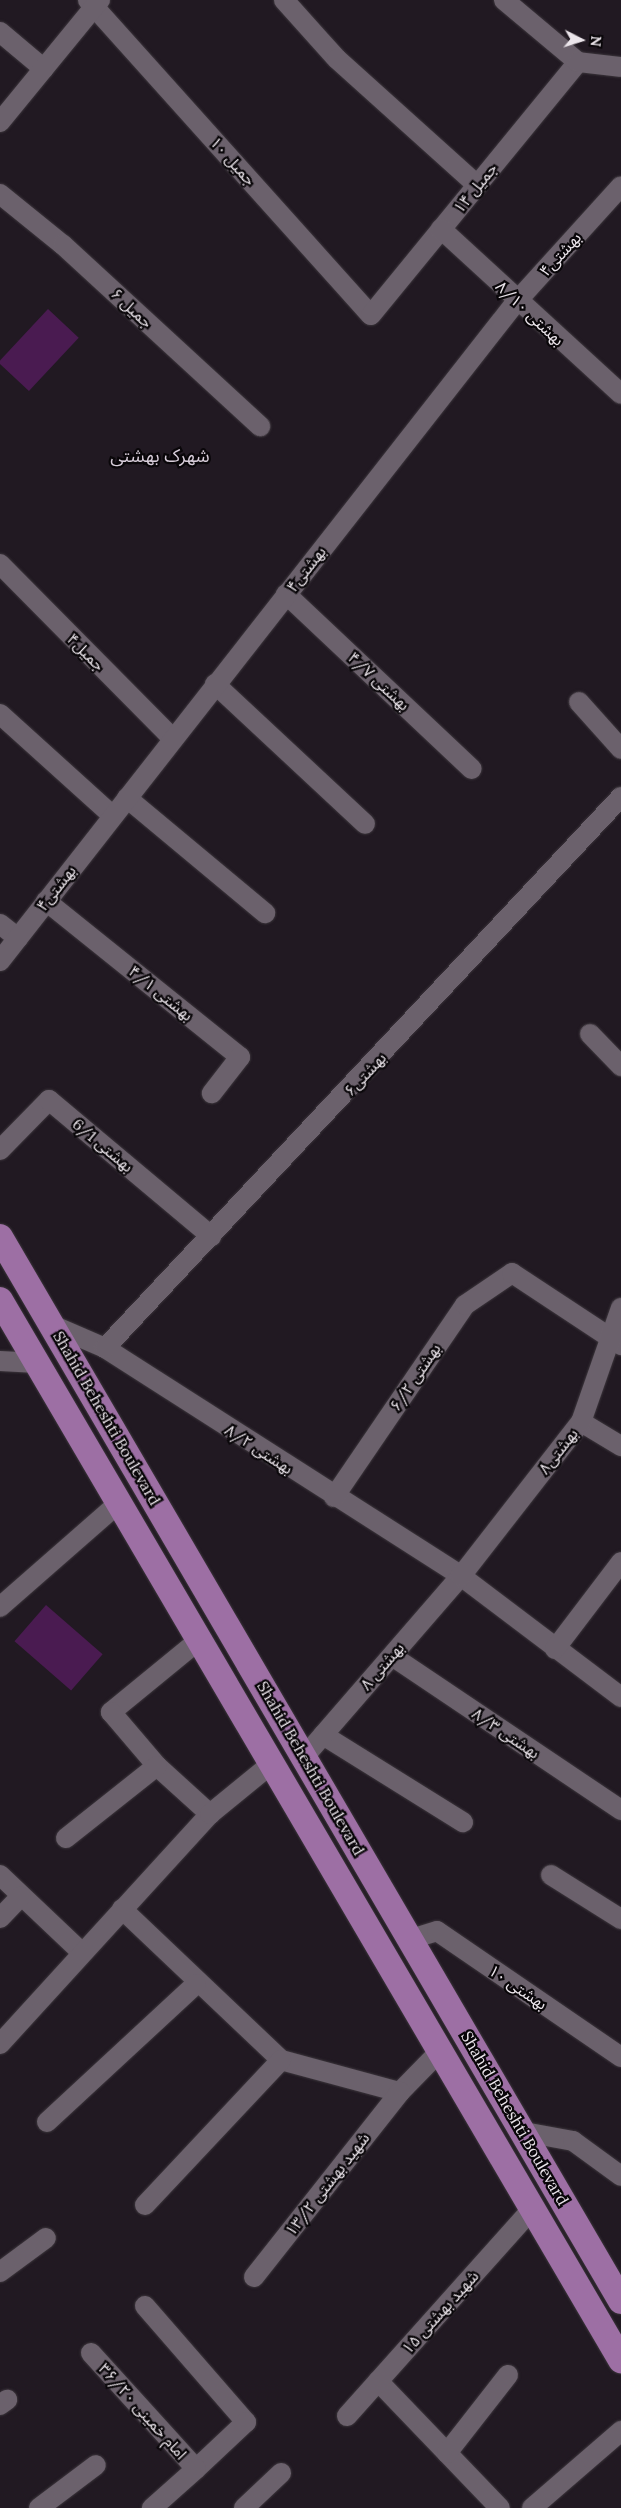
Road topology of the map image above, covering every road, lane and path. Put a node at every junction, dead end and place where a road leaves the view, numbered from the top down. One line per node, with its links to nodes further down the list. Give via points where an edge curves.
1 (284, 0): 9 (street, via 337,59)
2 (504, 0): 5 (street)
3 (94, 2): 7 (street); 14 (street, جمیل ۱۰)
4 (0, 32): 7 (street)
5 (578, 62): 6 (street); 9 (street, جمیل ۱۴)
6 (621, 67)
7 (44, 69): 8 (street)
8 (0, 122)
9 (477, 185): 12 (street, جمیل ۱۴)
10 (621, 186): 13 (street, بهشتی۴)
11 (0, 194): 16 (street, جمیل ۶, via 63,245)
12 (441, 229): 13 (street, بهشتی ۸/۱۰); 14 (street, جمیل ۱۴)
13 (516, 302): 15 (street, بهشتی ۸/۱۰); 18 (street, بهشتی۴)
14 (371, 315)
15 (621, 394)
16 (260, 426)
17 (0, 564): 22 (street, جمیل۴)
18 (286, 594): 19 (street, بهشتی۴); 24 (street, بهشتی ۴/۷)
19 (216, 684): 22 (street, بهشتی۴); 28 (street)
20 (579, 702): 23 (street)
21 (0, 714): 27 (street)
22 (173, 739): 25 (street, بهشتی۴)
23 (621, 749)
24 (472, 769)
25 (127, 798): 27 (street, بهشتی۴); 30 (street)
26 (621, 798): 38 (street, بهشتی۶)
27 (113, 816): 29 (street, بهشتی۴)
28 (365, 824)
29 (46, 901): 32 (street, بهشتی۴); 36 (street, بهشتی ۴/۱, via 240,1057)
30 (265, 913)
31 (0, 924): 32 (street)
32 (18, 938): 33 (street, بهشتی۴)
33 (0, 961)
34 (590, 1034): 35 (street)
35 (621, 1066)
36 (212, 1093)
37 (0, 1150): 38 (street, بهشتی 6/1, via 49,1100)
38 (211, 1236): 44 (street, بهشتی۶)
39 (0, 1237): 42 (main road, Shahid Beheshti Boulevard)
40 (0, 1300): 46 (main road, Shahid Beheshti Boulevard)
41 (621, 1308): 43 (street, بهشتی۸)
42 (54, 1326): 44 (street, بهشتی ۸/۲); 59 (main road, Shahid Beheshti Boulevard)
43 (616, 1342): 47 (street, بهشتی۸); 49 (street, بهشتی ۶/۲, via 512,1274 465,1305)
44 (105, 1348): 49 (street, بهشتی ۸/۲)
45 (0, 1361): 46 (street)
46 (37, 1363): 50 (main road, Shahid Beheshti Boulevard)
47 (581, 1422): 48 (street); 52 (street, بهشتی۸)
48 (621, 1446)
49 (334, 1497): 52 (street, بهشتی ۸/۲)
50 (119, 1503): 53 (street); 54 (main road, Shahid Beheshti Boulevard)
51 (621, 1562): 55 (street)
52 (461, 1576): 55 (street, بهشتی ۸/۲); 56 (street, ۸ بهشتی)
53 (0, 1607)
54 (199, 1640): 60 (main road, Shahid Beheshti Boulevard); 61 (street, via 111,1712)
55 (555, 1649): 57 (street, بهشتی ۸/۲)
56 (392, 1656): 58 (street, ۸ بهشتی); 62 (street, بهشتی ۸/۳)
57 (621, 1697)
58 (323, 1735): 59 (street, ۸ بهشتی); 64 (street)
59 (304, 1757): 72 (main road, Shahid Beheshti Boulevard)
60 (270, 1765): 63 (street); 76 (main road, Shahid Beheshti Boulevard)
61 (156, 1766): 63 (street); 65 (street)
62 (621, 1810)
63 (210, 1814): 69 (street)
64 (463, 1822)
65 (66, 1838)
66 (0, 1875): 68 (street)
67 (551, 1875): 71 (street)
68 (21, 1896): 70 (street); 73 (street)
69 (122, 1909): 73 (street); 74 (street)
70 (0, 1918)
71 (621, 1918)
72 (411, 1939): 77 (street, بهشتی ۱۰, via 437,1931); 81 (main road, Shahid Beheshti Boulevard)
73 (81, 1952): 75 (street)
74 (196, 1984): 78 (street); 80 (street)
75 (0, 2044)
76 (440, 2052): 79 (street, شهید بهشتی ۱۳/۲); 84 (main road, Shahid Beheshti Boulevard)
77 (621, 2057)
78 (281, 2060): 79 (street); 83 (street)
79 (400, 2092): 87 (street, شهید بهشتی ۱۳/۲)
80 (46, 2122)
81 (524, 2132): 82 (street, via 573,2141); 88 (main road, Shahid Beheshti Boulevard)
82 (621, 2176)
83 (145, 2205)
84 (532, 2208): 91 (main road, Shahid Beheshti Boulevard); 93 (street, شهید بهشتی ۱۵)
85 (46, 2238): 86 (street)
86 (0, 2272)
87 (254, 2277)
88 (621, 2301)
89 (145, 2306): 98 (street, via 246,2422)
90 (91, 2353): 98 (street, امام خمینی ۳۶/۲۰)
91 (621, 2360)
92 (508, 2375): 96 (street)
93 (378, 2381): 94 (street, شهید بهشتی ۱۵); 96 (street)
94 (346, 2416)
95 (621, 2431): 104 (street)
96 (447, 2453): 103 (street)
97 (96, 2465): 100 (street)
98 (196, 2468): 101 (street, امام خمینی ۳۶/۲۰)
99 (281, 2473): 102 (street)
100 (39, 2508)
101 (152, 2508)
102 (244, 2508)
103 (500, 2508)
104 (532, 2508)

